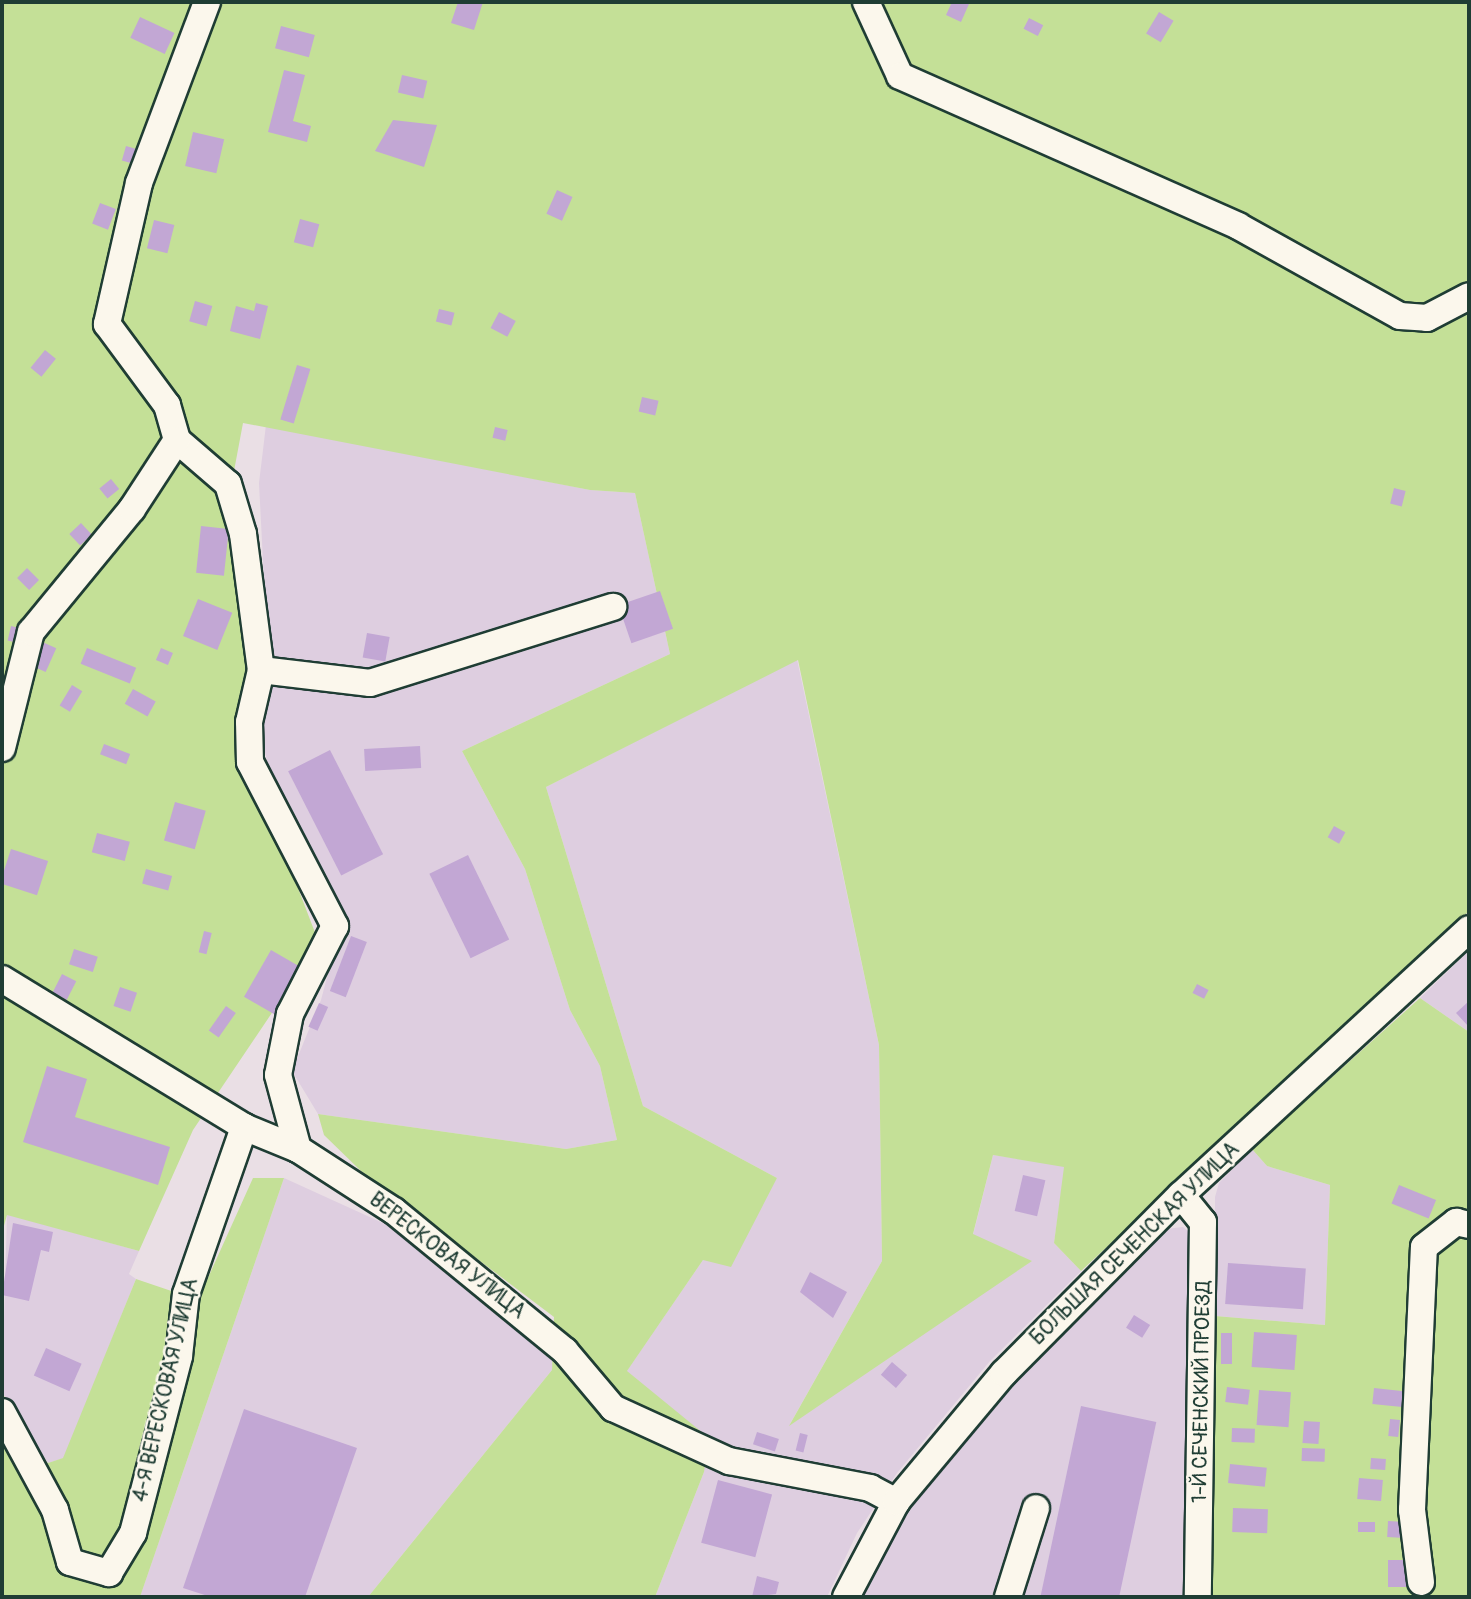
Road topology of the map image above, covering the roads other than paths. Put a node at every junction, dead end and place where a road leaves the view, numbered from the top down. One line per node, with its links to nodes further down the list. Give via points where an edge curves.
1 (207, 2): 4 (street, via 139,183 107,324 167,405)
2 (866, 2): 3 (street, via 900,76 1238,226 1400,316 1427,318)
3 (1469, 296)
4 (177, 440): 6 (street, via 228,484 243,534); 7 (street, via 132,509 31,632)
5 (613, 607): 6 (street, via 370,682)
6 (261, 670): 11 (street, via 249,722 250,762 335,926 290,1014 278,1075)
7 (2, 748)
8 (1469, 929): 12 (street, БОЛЬШАЯ СЕЧЕНСКАЯ УЛИЦА)
9 (2, 979): 10 (street, ВЕРЕСКОВАЯ УЛИЦА)
10 (244, 1127): 11 (street, ВЕРЕСКОВАЯ УЛИЦА); 18 (street, 4-Я ВЕРЕСКОВАЯ УЛИЦА, via 186,1294 179,1356 133,1533)
11 (299, 1149): 15 (street, ВЕРЕСКОВАЯ УЛИЦА, via 394,1211 510,1304 565,1351 613,1408 729,1461 870,1488)
12 (1181, 1195): 15 (street, БОЛЬШАЯ СЕЧЕНСКАЯ УЛИЦА, via 1004,1373); 21 (street, 1-Й СЕЧЕНСКИЙ ПРОЕЗД, via 1203,1222)
13 (1469, 1225): 17 (street, via 1456,1222 1424,1247 1412,1510)
14 (2, 1412): 18 (street, 4-Я ВЕРЕСКОВАЯ УЛИЦА, via 55,1510 70,1562)
15 (895, 1502): 19 (street, БОЛЬШАЯ СЕЧЕНСКАЯ УЛИЦА)
16 (1036, 1508): 20 (street)
17 (1420, 1582)
18 (108, 1585)
19 (846, 1597)
20 (1007, 1597)
21 (1198, 1597)

